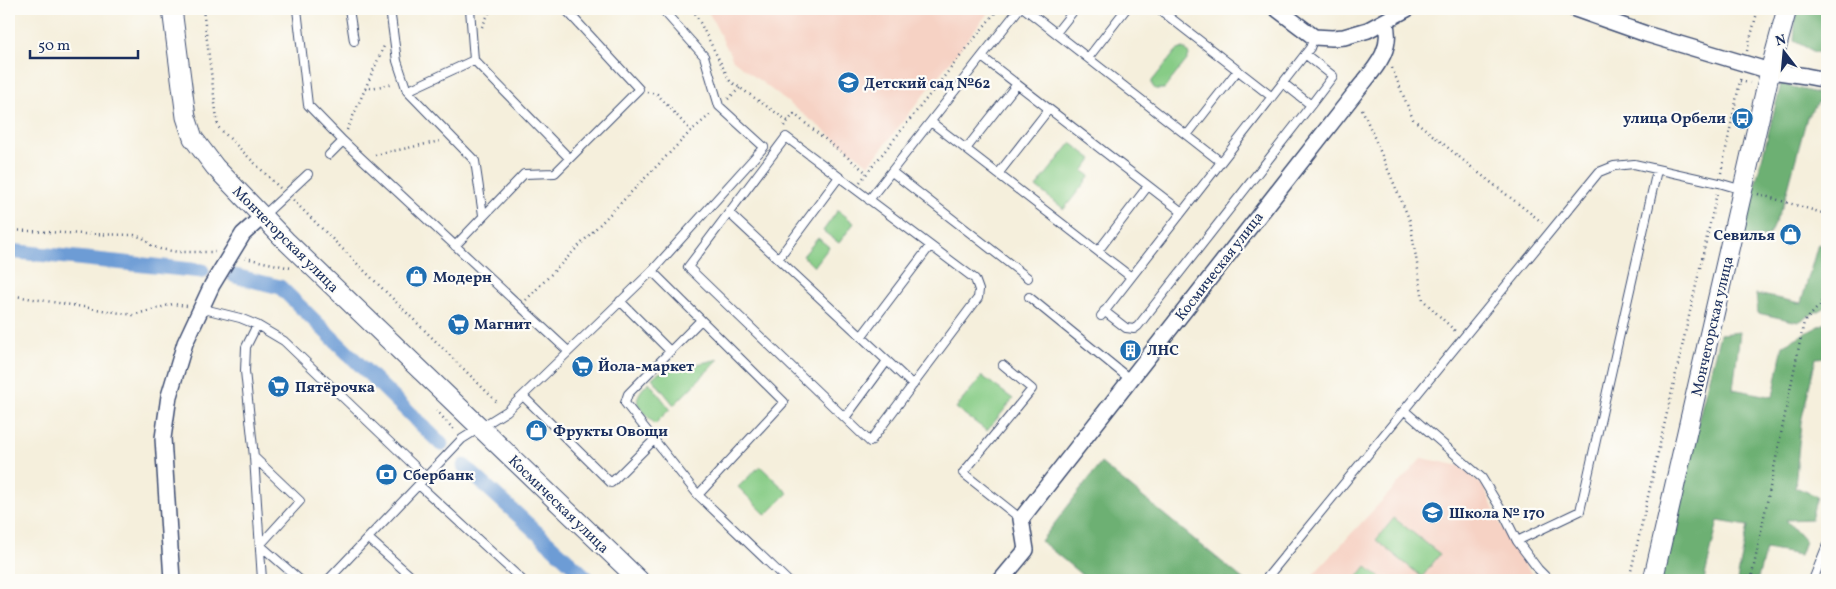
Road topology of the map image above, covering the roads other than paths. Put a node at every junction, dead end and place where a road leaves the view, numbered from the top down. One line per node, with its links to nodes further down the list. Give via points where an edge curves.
1 (172, 9): 52 (street, Мончегорская улица, via 186,117 194,138 214,167)
2 (297, 9): 36 (lane, via 308,105)
3 (349, 9): 20 (lane)
4 (390, 9): 30 (lane, via 397,60)
5 (470, 9): 24 (lane)
6 (567, 9): 39 (lane, via 639,90)
7 (662, 9): 57 (lane, via 704,56 720,106 764,147)
8 (1019, 9): 22 (lane)
9 (1025, 9): 18 (lane)
10 (1075, 9): 18 (lane)
11 (1126, 9): 23 (lane)
12 (1159, 9): 25 (lane)
13 (1277, 9): 19 (street)
14 (1407, 9): 17 (street)
15 (1576, 9): 26 (street, via 1646,34)
16 (1787, 9): 26 (street, Мончегорская улица)
17 (1385, 22): 19 (street, via 1356,34); 70 (street, Космическая улица, via 1389,37 1385,52)
18 (1056, 33): 23 (lane)
19 (1314, 37): 21 (lane)
20 (354, 41)
21 (1305, 54): 28 (lane); 32 (lane, via 1333,76)
22 (982, 57): 29 (lane); 34 (lane)
23 (1088, 58): 35 (lane)
24 (474, 60): 30 (lane); 39 (lane)
25 (1238, 70): 31 (lane); 35 (lane)
26 (1770, 71): 27 (street); 47 (street, Мончегорская улица)
27 (1827, 80)
28 (1283, 83): 31 (lane); 32 (lane)
29 (1017, 84): 33 (lane); 37 (lane)
30 (407, 91): 51 (lane, via 475,161)
31 (1272, 97): 40 (lane)
32 (1311, 105): 58 (lane, via 1134,329 1102,314)
33 (1049, 109): 44 (lane); 46 (lane)
34 (931, 122): 37 (lane); 42 (lane)
35 (1187, 135): 40 (lane)
36 (343, 141): 38 (lane); 53 (lane)
37 (966, 149): 44 (lane)
38 (328, 155)
39 (569, 158): 51 (lane, via 555,173 524,174)
40 (1221, 162): 49 (lane)
41 (1657, 170): 47 (lane); 73 (lane, via 1634,164 1614,166 1599,172); 83 (lane, via 1580,511)
42 (892, 172): 48 (lane); 59 (lane)
43 (308, 174): 52 (lane)
44 (998, 174): 55 (lane)
45 (839, 177): 48 (lane); 50 (lane, via 786,137); 56 (lane)
46 (1148, 186): 49 (lane); 55 (lane)
47 (1743, 190): 97 (street, Мончегорская улица)
48 (869, 200): 54 (lane)
49 (1182, 212): 58 (lane)
50 (728, 213): 56 (lane); 74 (lane, via 688,267)
51 (483, 215): 53 (lane)
52 (262, 217): 62 (street, via 243,234 229,254); 75 (street, Мончегорская улица)
53 (455, 246): 66 (lane)
54 (930, 246): 65 (lane); 71 (lane, via 975,279 979,293)
55 (1098, 251): 58 (lane)
56 (778, 259): 65 (lane)
57 (652, 271): 61 (lane); 63 (lane)
58 (1131, 277)
59 (1028, 278)
60 (1029, 296): 70 (lane)
61 (620, 301): 66 (lane); 67 (lane)
62 (200, 308): 64 (lane); 86 (street, via 185,343 169,396 163,438)
63 (701, 320): 67 (lane); 80 (lane, via 784,402)
64 (257, 325): 77 (lane, via 246,348 245,371); 78 (lane, via 284,340)
65 (861, 337): 68 (lane)
66 (568, 351): 72 (lane)
67 (670, 351): 76 (lane, via 626,398 628,408)
68 (887, 361): 71 (lane); 74 (lane)
69 (1003, 365): 81 (lane, via 1032,389 963,473)
70 (1131, 380): 81 (street, Космическая улица)
71 (913, 385): 74 (lane, via 870,442)
72 (523, 396): 75 (lane, via 507,411); 76 (lane, via 611,484)
73 (1404, 411): 83 (lane, via 1482,478); 95 (lane)
74 (845, 418)
75 (479, 428): 78 (lane, via 462,439); 92 (street, Космическая улица)
76 (654, 440): 80 (lane)
77 (254, 457): 84 (lane); 84 (lane, via 300,501)
78 (426, 477): 79 (lane)
79 (418, 485): 82 (lane); 91 (lane)
80 (698, 495): 93 (lane)
81 (1021, 519): 94 (street, via 1026,550)
82 (368, 538): 89 (lane); 90 (lane)
83 (1516, 541): 96 (lane)
84 (260, 545): 87 (lane); 88 (lane)
85 (1827, 545): 98 (lane)
86 (172, 580)
87 (262, 580)
88 (300, 580)
89 (328, 580)
90 (415, 580)
91 (522, 580)
92 (640, 580)
93 (787, 580)
94 (1001, 580)
95 (1266, 580)
96 (1549, 580)
97 (1652, 580)
98 (1812, 580)

